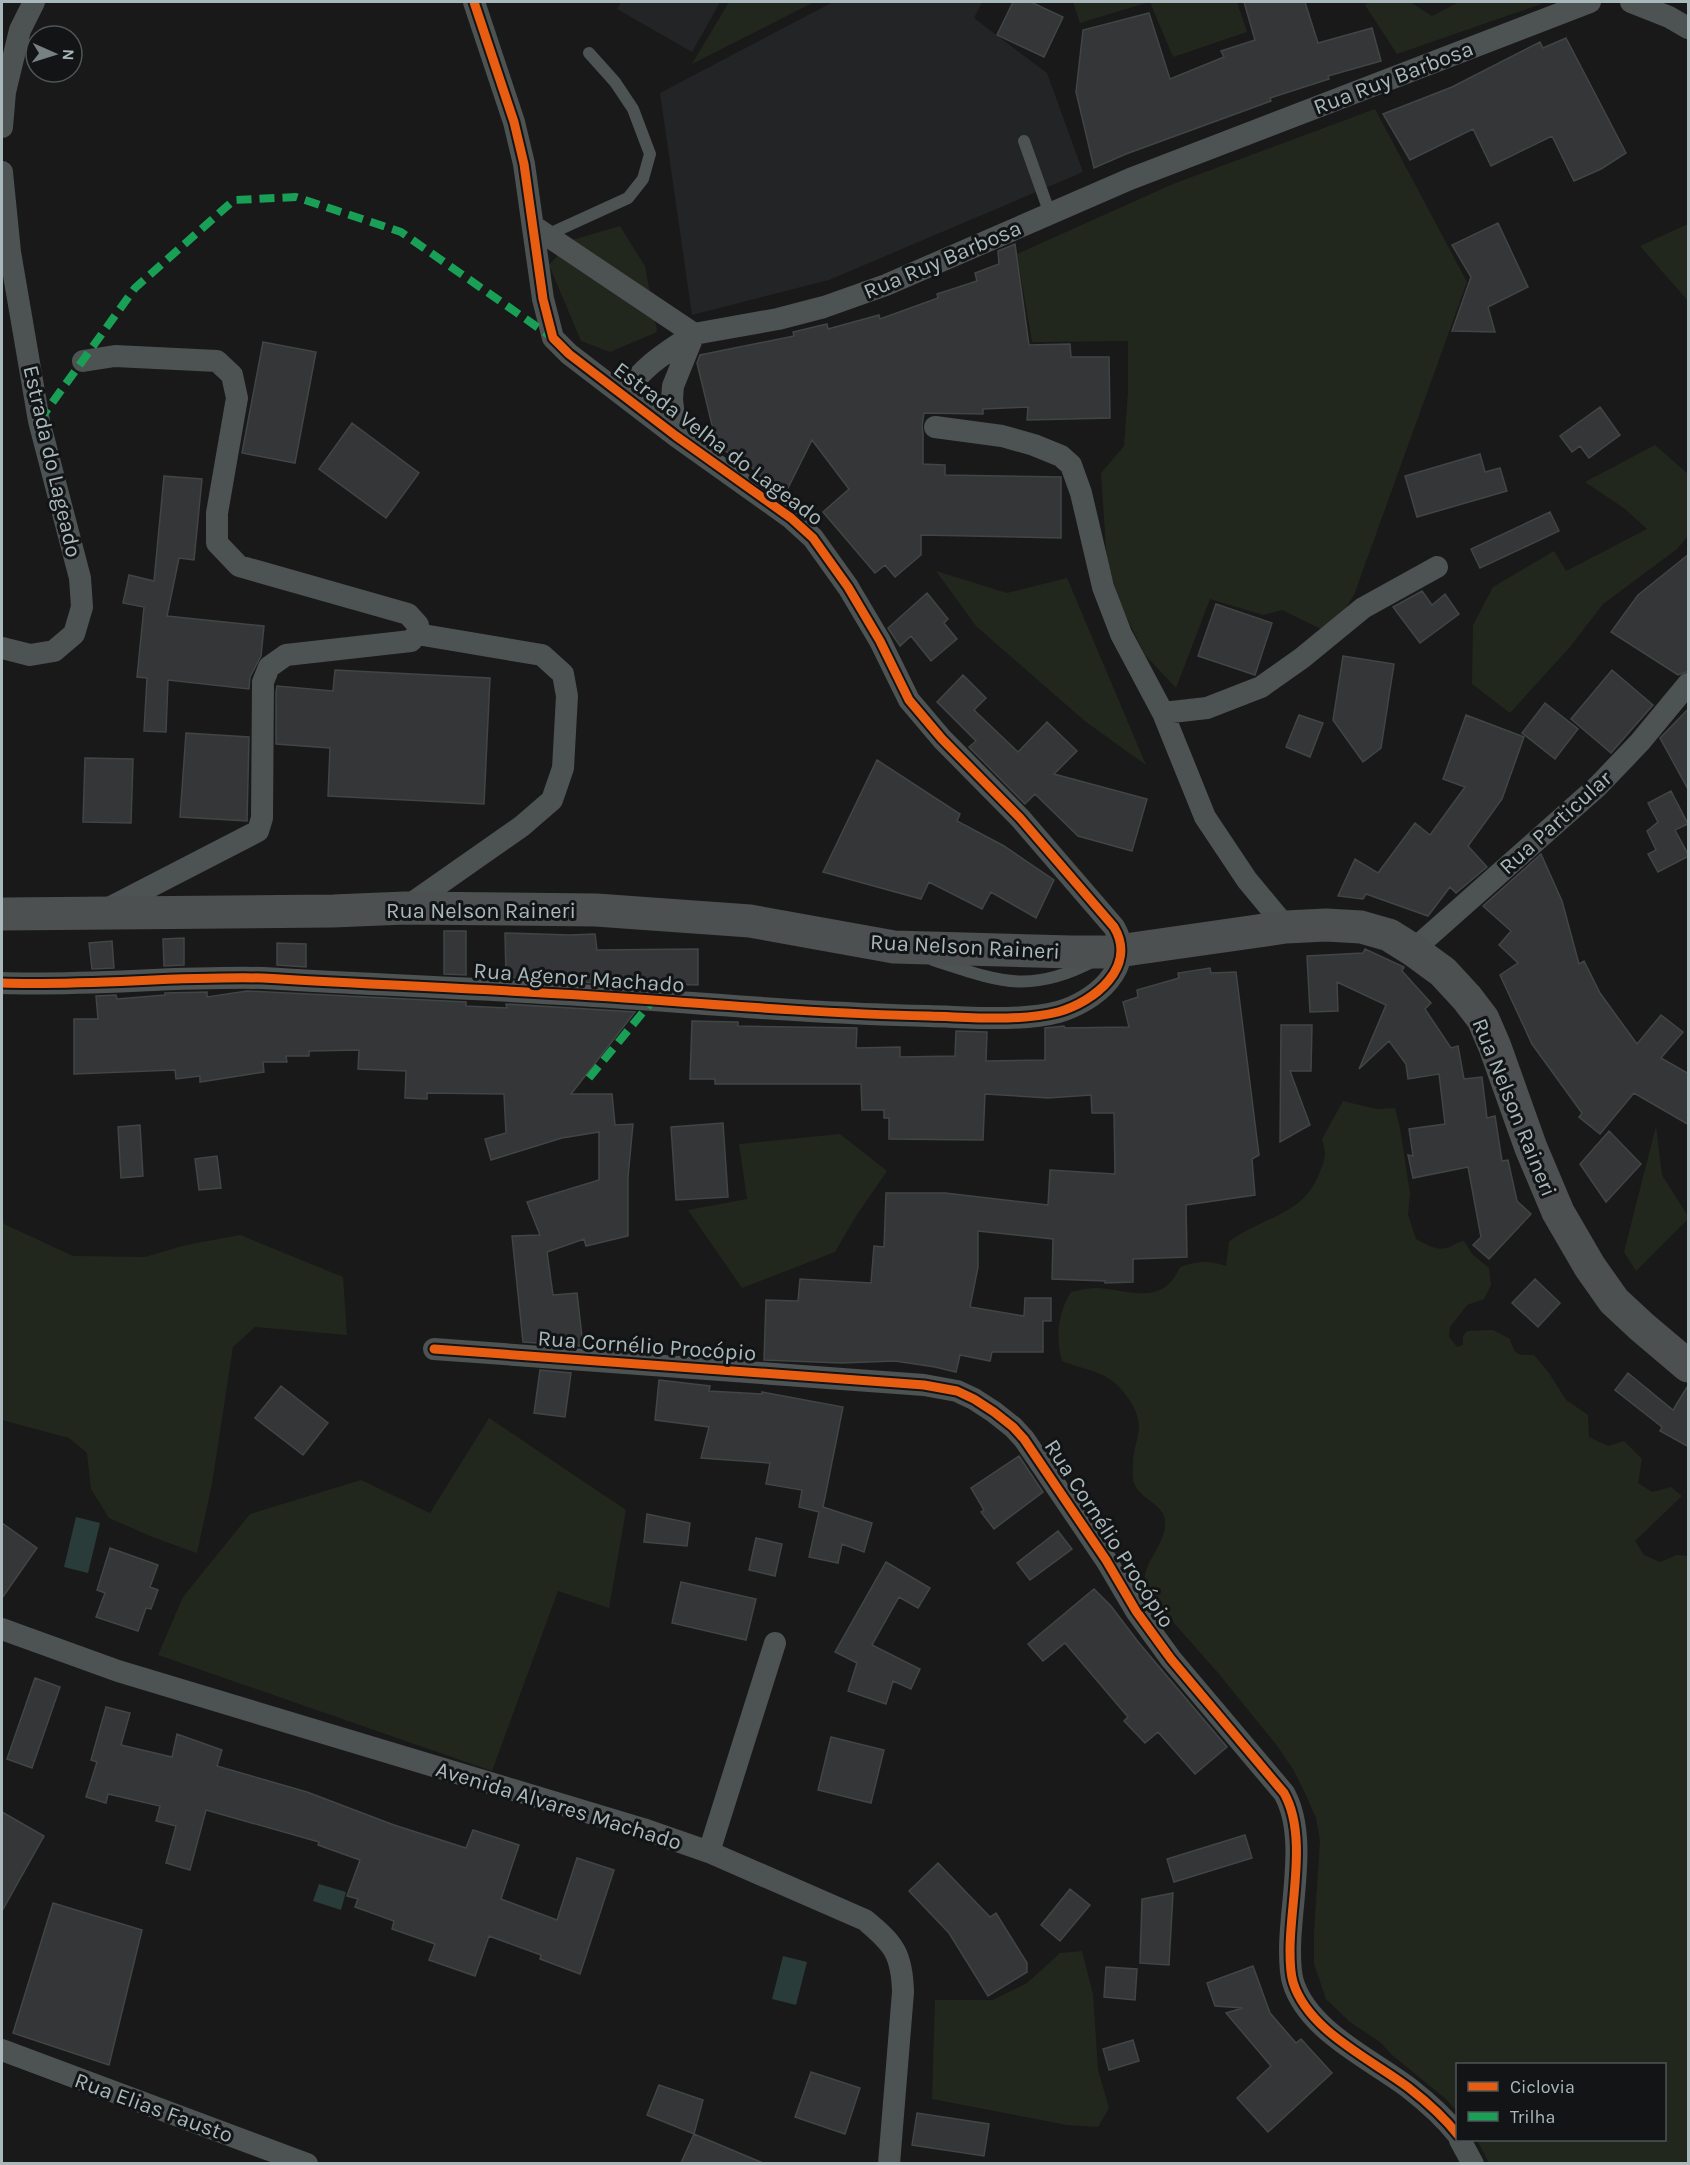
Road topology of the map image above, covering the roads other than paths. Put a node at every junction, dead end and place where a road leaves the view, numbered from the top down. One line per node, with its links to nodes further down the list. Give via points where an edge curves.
1 (34, 2): 7 (street, via 20,30 5,92)
2 (474, 2): 11 (street, Estrada Velha do Lageado, via 514,122)
3 (1590, 2): 10 (street, Rua Ruy Barbosa, via 1130,179)
4 (1631, 2): 5 (street)
5 (1689, 28)
6 (589, 53): 11 (lane, via 633,108 650,154 643,179 628,198)
7 (2, 127)
8 (1024, 141): 10 (lane)
9 (2, 172): 19 (street, Estrada do Lageado, via 10,252 39,422 80,578 82,607 74,634 54,651 30,655)
10 (1050, 214): 12 (street, Rua Ruy Barbosa, via 886,285 824,307)
11 (540, 230): 12 (street); 14 (street, Estrada Velha do Lageado, via 543,299 553,338)
12 (694, 334): 14 (street, via 654,360); 16 (street, via 673,386)
13 (83, 361): 18 (street, via 115,356 217,361 232,375 237,398 217,513 218,543 239,566 408,614 418,625)
14 (623, 395): 16 (street, Estrada Velha do Lageado)
15 (935, 427): 21 (street, via 1034,444 1071,465 1103,586 1121,634)
16 (676, 436): 26 (street, Estrada Velha do Lageado, via 813,538 880,641 909,700 1105,914 1119,936)
17 (1437, 567): 21 (street, via 1363,608 1261,687 1207,708)
18 (417, 634): 22 (street, via 542,656 563,674 567,696 563,768 552,800 522,826); 24 (street, via 411,641 286,655 269,667 263,682 262,818 258,831)
19 (2, 648)
20 (1689, 684): 27 (street, Rua Particular, via 1598,786)
21 (1163, 713): 25 (street, via 1205,816 1247,880)
22 (405, 908): 24 (main road, Rua Nelson Raineri); 26 (main road, Rua Nelson Raineri, via 596,910 750,921 894,947)
23 (2, 914): 24 (main road, Rua Nelson Raineri)
24 (98, 914)
25 (1286, 927): 26 (main road, Rua Nelson Raineri); 27 (main road, Rua Nelson Raineri, via 1360,927 1389,935)
26 (1117, 950): 28 (street, Rua Agenor Machado, via 1119,967 1082,1003 1057,1012 982,1018 851,1014 262,978)
27 (1413, 950): 30 (main road, Rua Nelson Raineri, via 1443,972 1483,1019 1558,1212 1590,1267 1614,1301)
28 (2, 983)
29 (434, 1349): 35 (street, Rua Cornélio Procópio, via 924,1385 957,1391 994,1412 1018,1433 1042,1463 1171,1659 1284,1793 1295,1832 1290,1959 1293,1982 1302,2002 1350,2048 1409,2088)
30 (1689, 1366)
31 (2, 1629): 33 (street, Avenida Alvares Machado, via 118,1671)
32 (775, 1642): 33 (street)
33 (709, 1852): 38 (street, Avenida Alvares Machado, via 865,1920 896,1950 903,1992)
34 (2, 2050): 37 (street, Rua Elias Fausto)
35 (1456, 2133)
36 (1461, 2141): 39 (street)
37 (307, 2163)
38 (889, 2163)
39 (1473, 2163)

